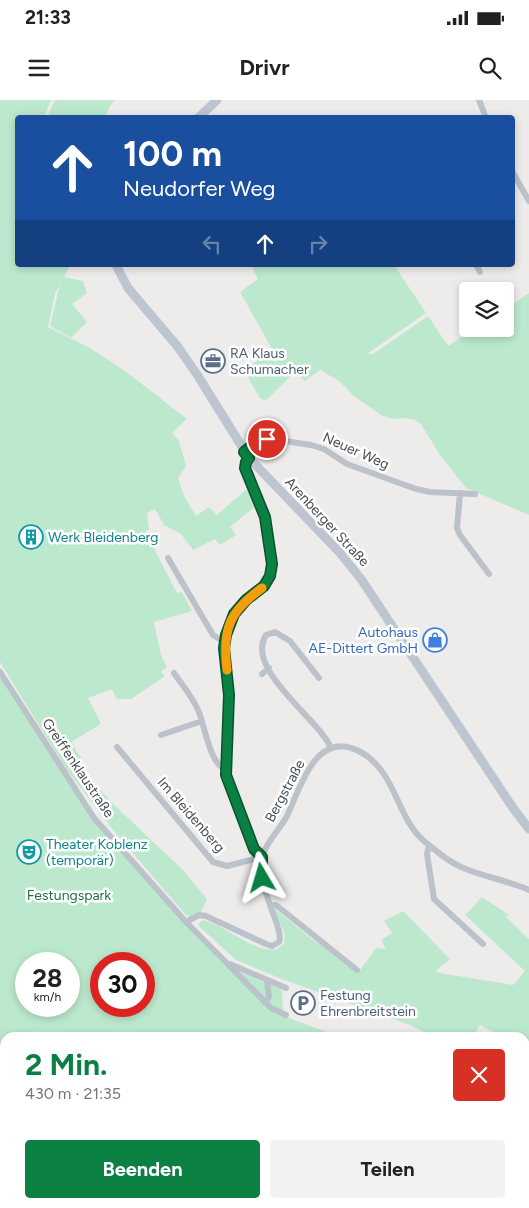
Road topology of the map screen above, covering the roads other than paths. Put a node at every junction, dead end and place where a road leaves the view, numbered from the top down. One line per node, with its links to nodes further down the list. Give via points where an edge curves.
1 (217, 100): 3 (main road)
2 (479, 100): 4 (street)
3 (201, 115)
4 (485, 115)
5 (515, 176): 6 (street)
6 (529, 202)
7 (117, 267): 10 (main road, Arenberger Straße, via 128,288 198,376)
8 (477, 267): 9 (street)
9 (480, 272)
10 (246, 455): 11 (street, Neuer Weg, via 262,439 311,445 347,464 416,489); 15 (street, via 245,468 265,517 272,564 264,586 234,614); 26 (main road, Arenberger Straße, via 354,569)
11 (460, 493): 12 (street, Neuer Weg); 14 (street, via 457,528)
12 (475, 494)
13 (168, 558): 15 (street, via 213,635)
14 (489, 574)
15 (224, 642): 25 (street, via 229,695)
16 (269, 668): 19 (street); 20 (street, via 262,658 261,647 266,635 276,632 290,641); 24 (street, via 293,703 326,736)
17 (0, 672): 31 (street, Greiffenklaustraße, via 94,818)
18 (174, 673): 21 (street, via 190,695)
19 (262, 674)
20 (319, 678)
21 (202, 721): 22 (street); 25 (street, via 212,751 220,767)
22 (161, 735)
23 (117, 747): 28 (street, Im Bleidenberg, via 213,862 227,866)
24 (331, 748): 27 (street, via 349,747 373,762 387,779 412,828); 28 (street, Bergstraße, via 321,754 307,773 287,816)
25 (226, 770): 28 (street, via 254,849)
26 (529, 829)
27 (429, 845): 29 (street, via 462,867); 32 (street, via 427,854 434,899)
28 (262, 857): 30 (street, via 262,878)
29 (529, 890)
30 (270, 906): 31 (street, via 280,938 272,946 206,916 200,915); 34 (street, via 276,905)
31 (186, 922): 33 (street, Greiffenklaustraße)
32 (483, 944)
33 (223, 960): 35 (street, Greiffenklaustraße); 37 (street, Greiffenklaustraße)
34 (357, 970)
35 (267, 981): 36 (street, Greiffenklaustraße); 37 (street, via 269,997)
36 (286, 988)
37 (265, 1003): 38 (street, Greiffenklaustraße)
38 (286, 1015)

